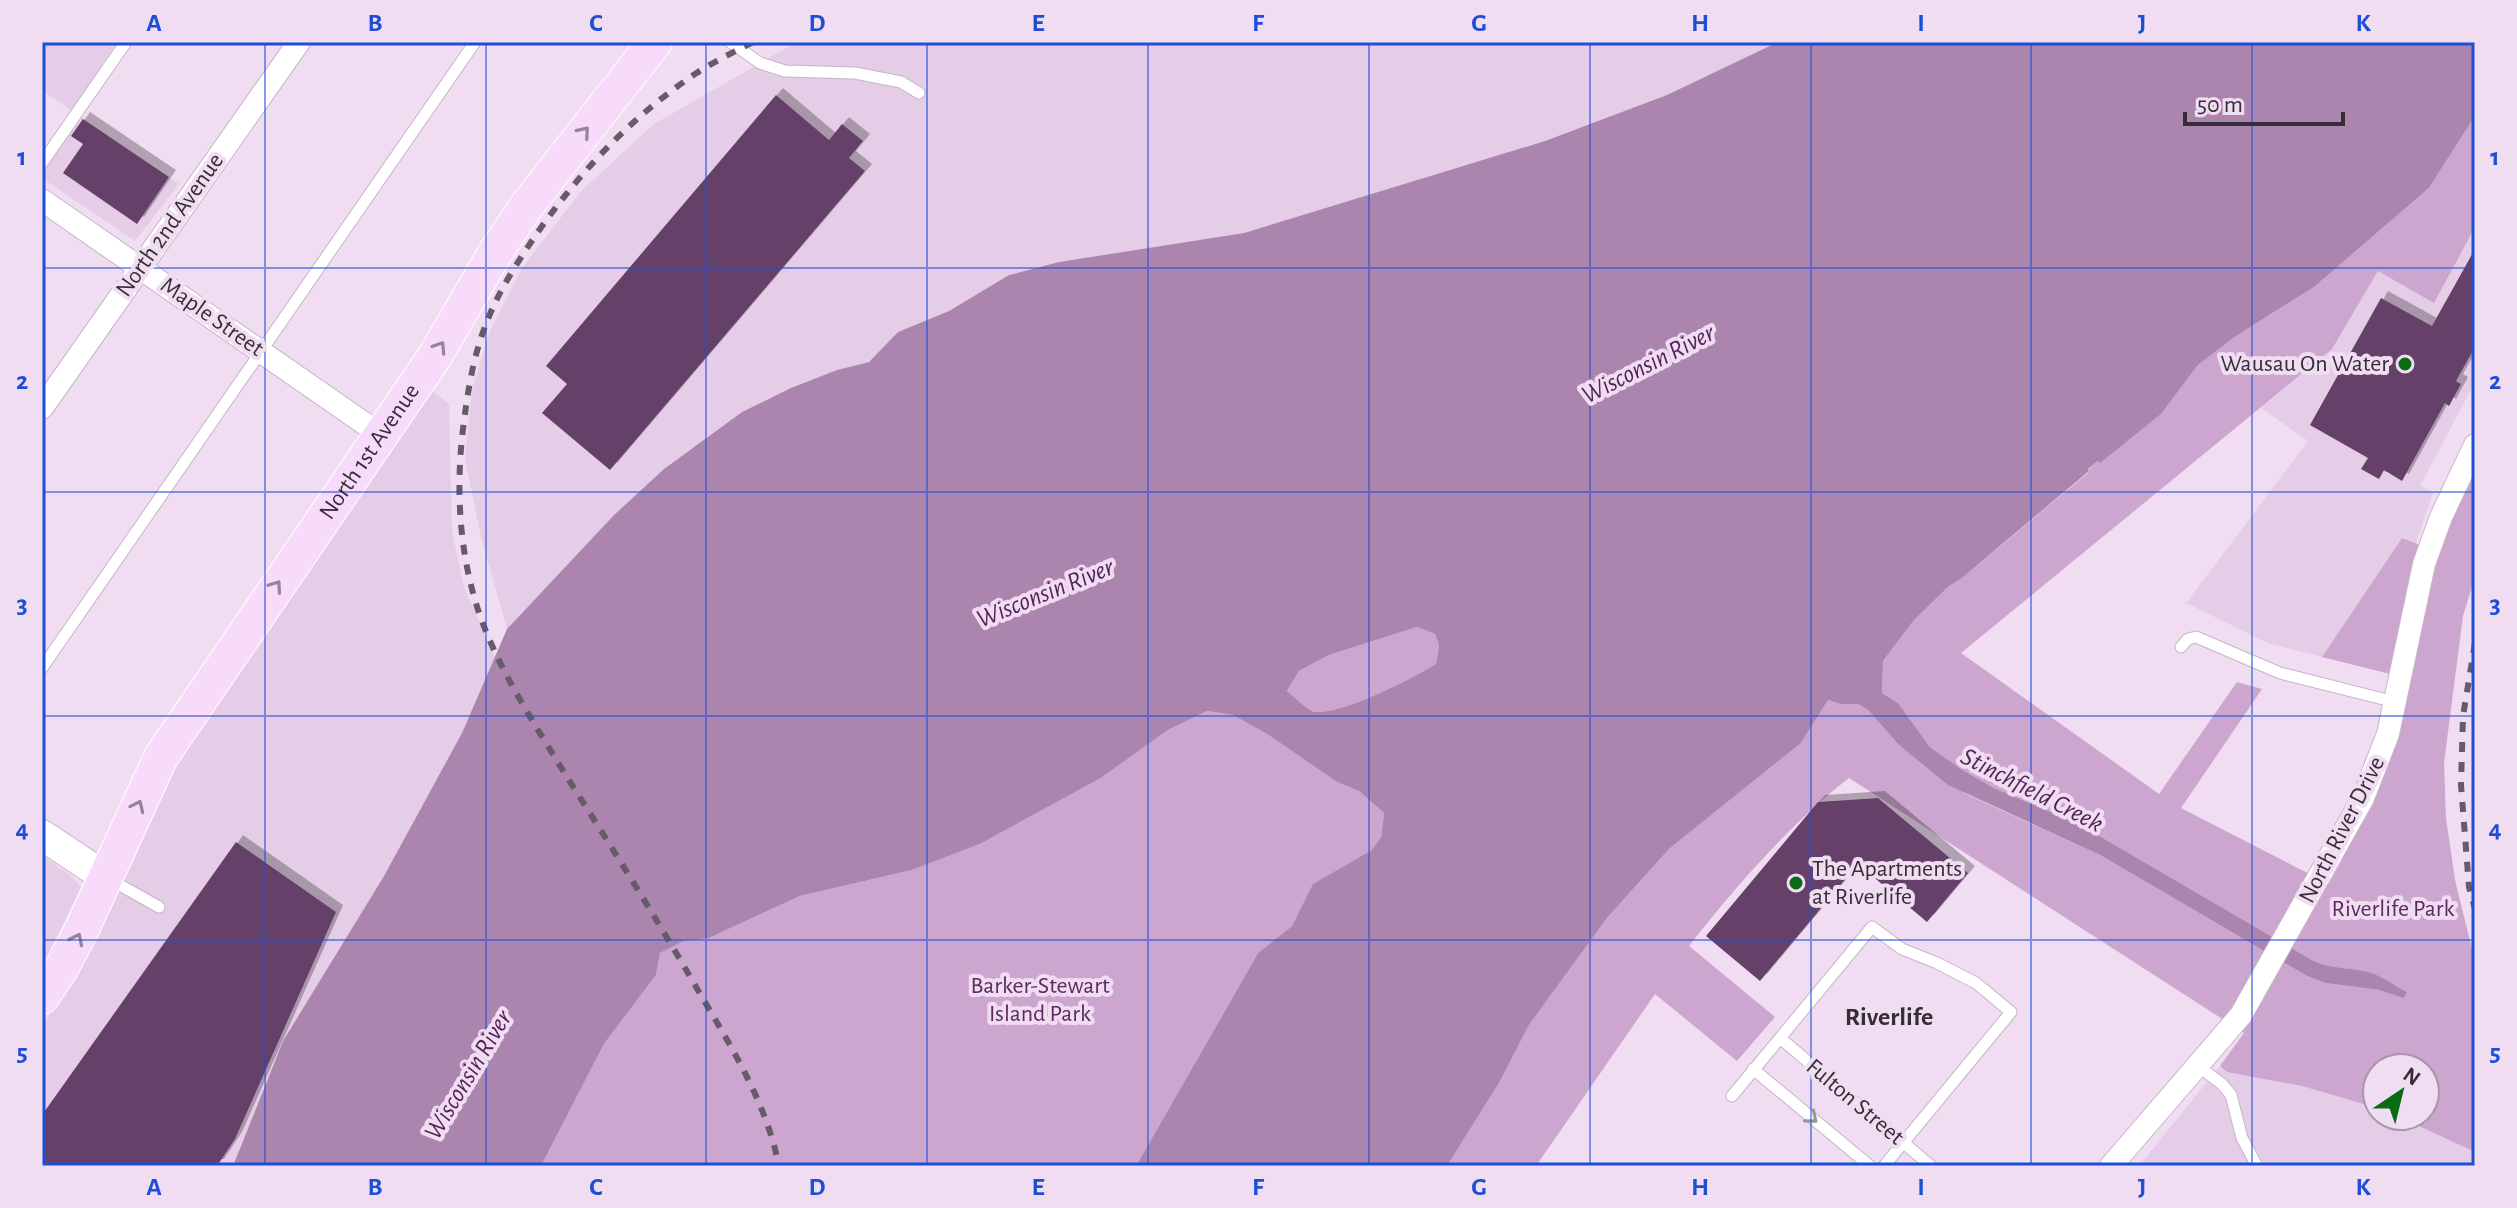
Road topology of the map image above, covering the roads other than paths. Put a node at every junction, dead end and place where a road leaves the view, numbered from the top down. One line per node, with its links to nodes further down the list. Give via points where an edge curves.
1 (126, 42): 7 (lane)
2 (299, 42): 9 (street, North 2nd Avenue)
3 (475, 42): 10 (lane)
4 (655, 42): 12 (main road, North 1st Avenue, one-way to 4, via 539,188)
5 (730, 42): 6 (lane, via 760,63 785,71 855,73 901,82)
6 (919, 93)
7 (42, 163)
8 (42, 200): 9 (street, Maple Street)
9 (140, 267): 10 (street, Maple Street); 11 (street, North 2nd Avenue)
10 (261, 351): 12 (street, Maple Street); 15 (lane)
11 (42, 408)
12 (381, 435): 18 (main road, North 1st Avenue, one-way to 12, via 161,757)
13 (2475, 445): 16 (street, North River Drive, via 2424,564)
14 (2181, 647): 16 (lane, via 2196,637 2280,673)
15 (42, 668)
16 (2395, 702): 22 (street, North River Drive, via 2363,798 2299,917 2241,1015)
17 (42, 835): 18 (street)
18 (105, 877): 19 (lane); 20 (main road, North 1st Avenue, one-way to 18)
19 (159, 907)
20 (42, 997)
21 (1780, 1038): 23 (lane); 25 (lane, Fulton Street); 25 (lane, via 1872,927 1902,949 1990,992 2011,1012)
22 (2198, 1066): 29 (street, North River Drive); 30 (lane, via 2231,1095 2242,1138)
23 (1753, 1069): 24 (lane); 26 (lane, Fulton Street, one-way to 26)
24 (1732, 1096)
25 (1903, 1143): 27 (lane); 28 (lane, Fulton Street)
26 (1870, 1166)
27 (1884, 1166)
28 (1931, 1166)
29 (2111, 1166)
30 (2257, 1166)

